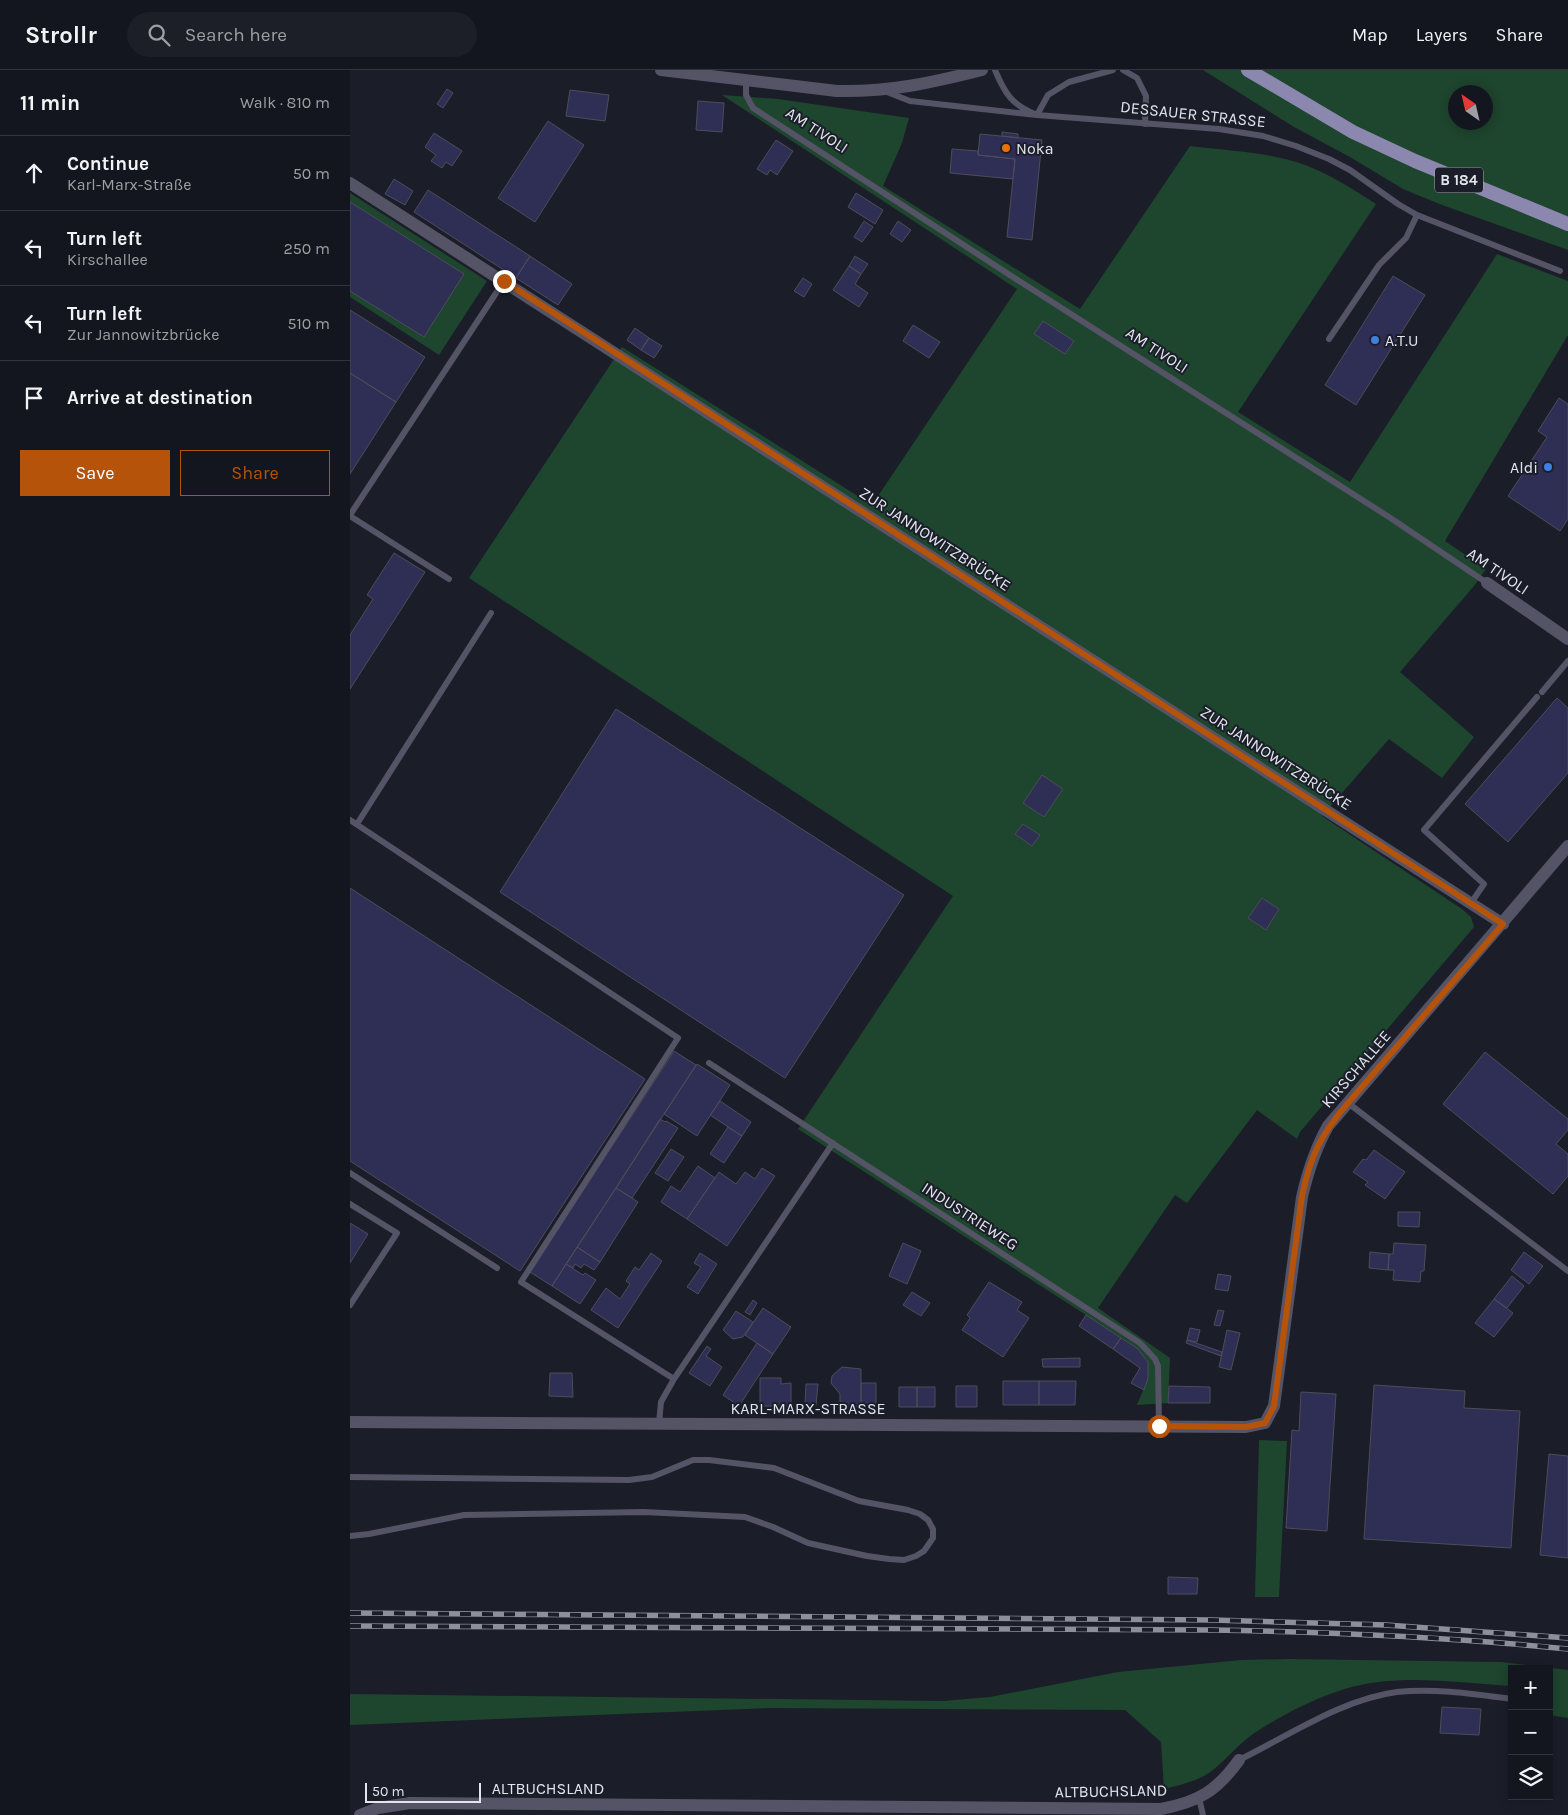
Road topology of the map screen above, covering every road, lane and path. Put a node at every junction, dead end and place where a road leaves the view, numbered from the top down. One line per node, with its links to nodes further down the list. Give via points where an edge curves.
1 (661, 70): 7 (street)
2 (982, 70): 9 (street, via 910,87)
3 (995, 70): 10 (lane, DESSAUER STRASSE, via 1008,97 1017,106)
4 (1113, 70): 10 (lane, via 1069,82 1048,95)
5 (1122, 70): 11 (lane, via 1137,78 1146,96)
6 (1248, 70): 14 (main road, B 184, via 1352,132 1423,165)
7 (678, 71): 8 (street)
8 (746, 79): 9 (street, via 837,91); 20 (lane, AM TIVOLI, via 746,94 754,108)
9 (881, 90): 10 (lane, via 910,101)
10 (1037, 115): 11 (lane, DESSAUER STRASSE)
11 (1145, 124): 13 (lane, DESSAUER STRASSE, via 1246,132 1296,146 1350,170)
12 (350, 183): 16 (street, ZUR JANNOWITZBRÜCKE)
13 (1417, 215): 15 (lane, DESSAUER STRASSE); 17 (lane, via 1406,238 1379,265)
14 (1568, 224)
15 (1560, 270)
16 (504, 281): 18 (lane); 29 (street, ZUR JANNOWITZBRÜCKE)
17 (1329, 339)
18 (350, 516): 19 (lane)
19 (449, 579)
20 (1487, 583): 22 (street, AM TIVOLI)
21 (491, 614): 27 (lane)
22 (1568, 639)
23 (1568, 661): 24 (lane)
24 (1542, 692)
25 (1537, 698): 29 (lane, via 1424,830 1484,884)
26 (350, 820): 27 (lane)
27 (357, 824): 39 (lane, via 678,1038 521,1282)
28 (1568, 846): 30 (street, KIRSCHALLEE)
29 (1471, 903): 30 (street, ZUR JANNOWITZBRÜCKE)
30 (1503, 924): 32 (street, KIRSCHALLEE)
31 (709, 1063): 33 (lane, INDUSTRIEWEG)
32 (1348, 1103): 37 (lane); 42 (street, KIRSCHALLEE, via 1328,1126 1307,1172 1274,1406)
33 (833, 1143): 39 (lane); 43 (lane, INDUSTRIEWEG, via 1140,1343 1158,1366)
34 (350, 1173): 36 (lane)
35 (350, 1204): 38 (lane, via 397,1232)
36 (497, 1268)
37 (1568, 1271)
38 (350, 1305)
39 (674, 1379): 41 (lane, via 661,1402)
40 (350, 1422): 41 (street, KARL-MARX-STRASSE)
41 (659, 1423): 43 (street, KARL-MARX-STRASSE)
42 (1265, 1423): 43 (street, KARL-MARX-STRASSE, via 1246,1427)
43 (1159, 1426)
44 (350, 1477): 45 (lane, via 629,1480 652,1476 693,1460 750,1464 774,1468 859,1501 920,1514 928,1520 933,1538 924,1551 904,1560 867,1556 808,1543 745,1517 644,1512 464,1515)
45 (350, 1536)
46 (1508, 1698): 47 (lane, ALTBUCHSLAND, via 1460,1692 1397,1692 1372,1698 1305,1725)
47 (1239, 1760): 48 (street, ALTBUCHSLAND, via 1219,1785)
48 (1199, 1798): 51 (street, ALTBUCHSLAND); 53 (lane)
49 (677, 1810): 50 (street, ALTBUCHSLAND); 52 (street, ALTBUCHSLAND, via 410,1803 378,1808)
50 (924, 1811): 51 (street, ALTBUCHSLAND)
51 (1150, 1812)
52 (360, 1815)
53 (1203, 1815)

